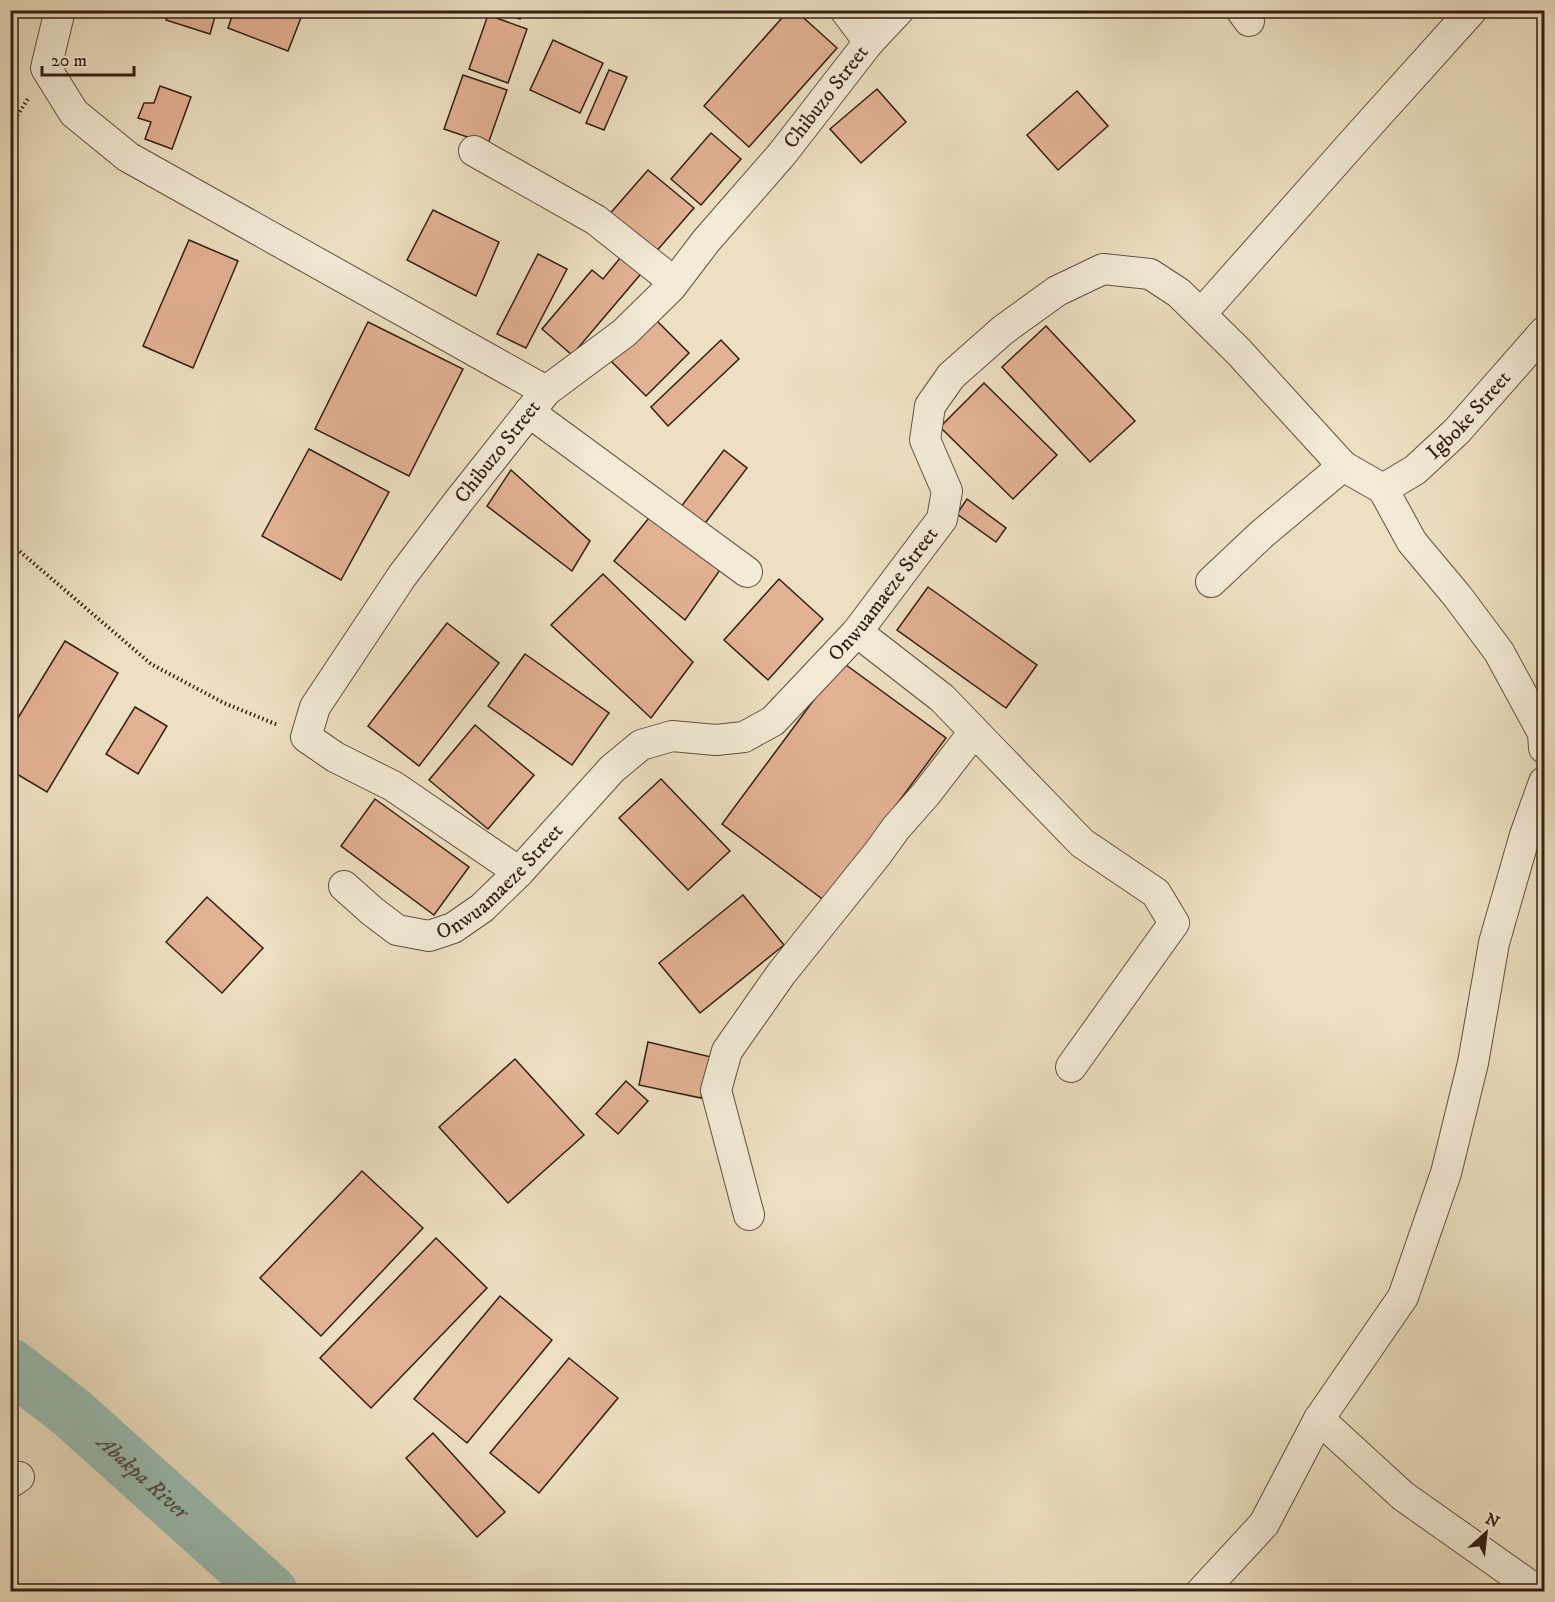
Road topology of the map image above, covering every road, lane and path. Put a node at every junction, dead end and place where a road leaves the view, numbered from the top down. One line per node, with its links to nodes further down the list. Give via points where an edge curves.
1 (60, 10): 10 (street, via 46,68 74,113 128,157)
2 (845, 10): 5 (street)
3 (898, 10): 5 (street, Chibuzo Street)
4 (1472, 10): 8 (street)
5 (869, 42): 7 (street, Chibuzo Street, via 782,154)
6 (474, 151): 7 (street, via 596,220)
7 (674, 282): 10 (street, Chibuzo Street, via 624,333)
8 (1201, 314): 11 (street, Onwuamaeze Street); 16 (street, Onwuamaeze Street, via 1179,292 1150,274 1103,269 1057,291 1003,330 951,376 930,406 925,441 946,491 942,519)
9 (1545, 332): 12 (street, Igboke Street, via 1458,431 1415,470)
10 (537, 401): 14 (street); 18 (street, Chibuzo Street, via 402,576 315,707)
11 (1343, 466): 12 (street, Onwuamaeze Street); 15 (street)
12 (1383, 489): 19 (street, via 1412,542 1499,652 1543,733)
13 (10, 542): 18 (path, via 150,664 224,703)
14 (747, 572)
15 (1211, 582)
16 (857, 632): 17 (street, via 942,698); 21 (street, Onwuamaeze Street, via 773,721 744,737 716,740 672,736 641,745 612,769)
17 (974, 732): 23 (street, via 1082,843 1156,893 1174,923); 24 (street, via 781,974 727,1051 716,1090)
18 (306, 737): 21 (street, via 335,757 393,786)
19 (1545, 748)
20 (1545, 782): 25 (street, via 1525,835 1494,943 1473,1063 1446,1173 1402,1297)
21 (519, 872): 22 (street, Onwuamaeze Street, via 482,908 453,928 429,936 397,930)
22 (344, 886)
23 (1071, 1067)
24 (749, 1215)
25 (1319, 1419): 26 (street, via 1264,1524); 27 (street, via 1403,1496)
26 (1201, 1592)
27 (1539, 1592)

